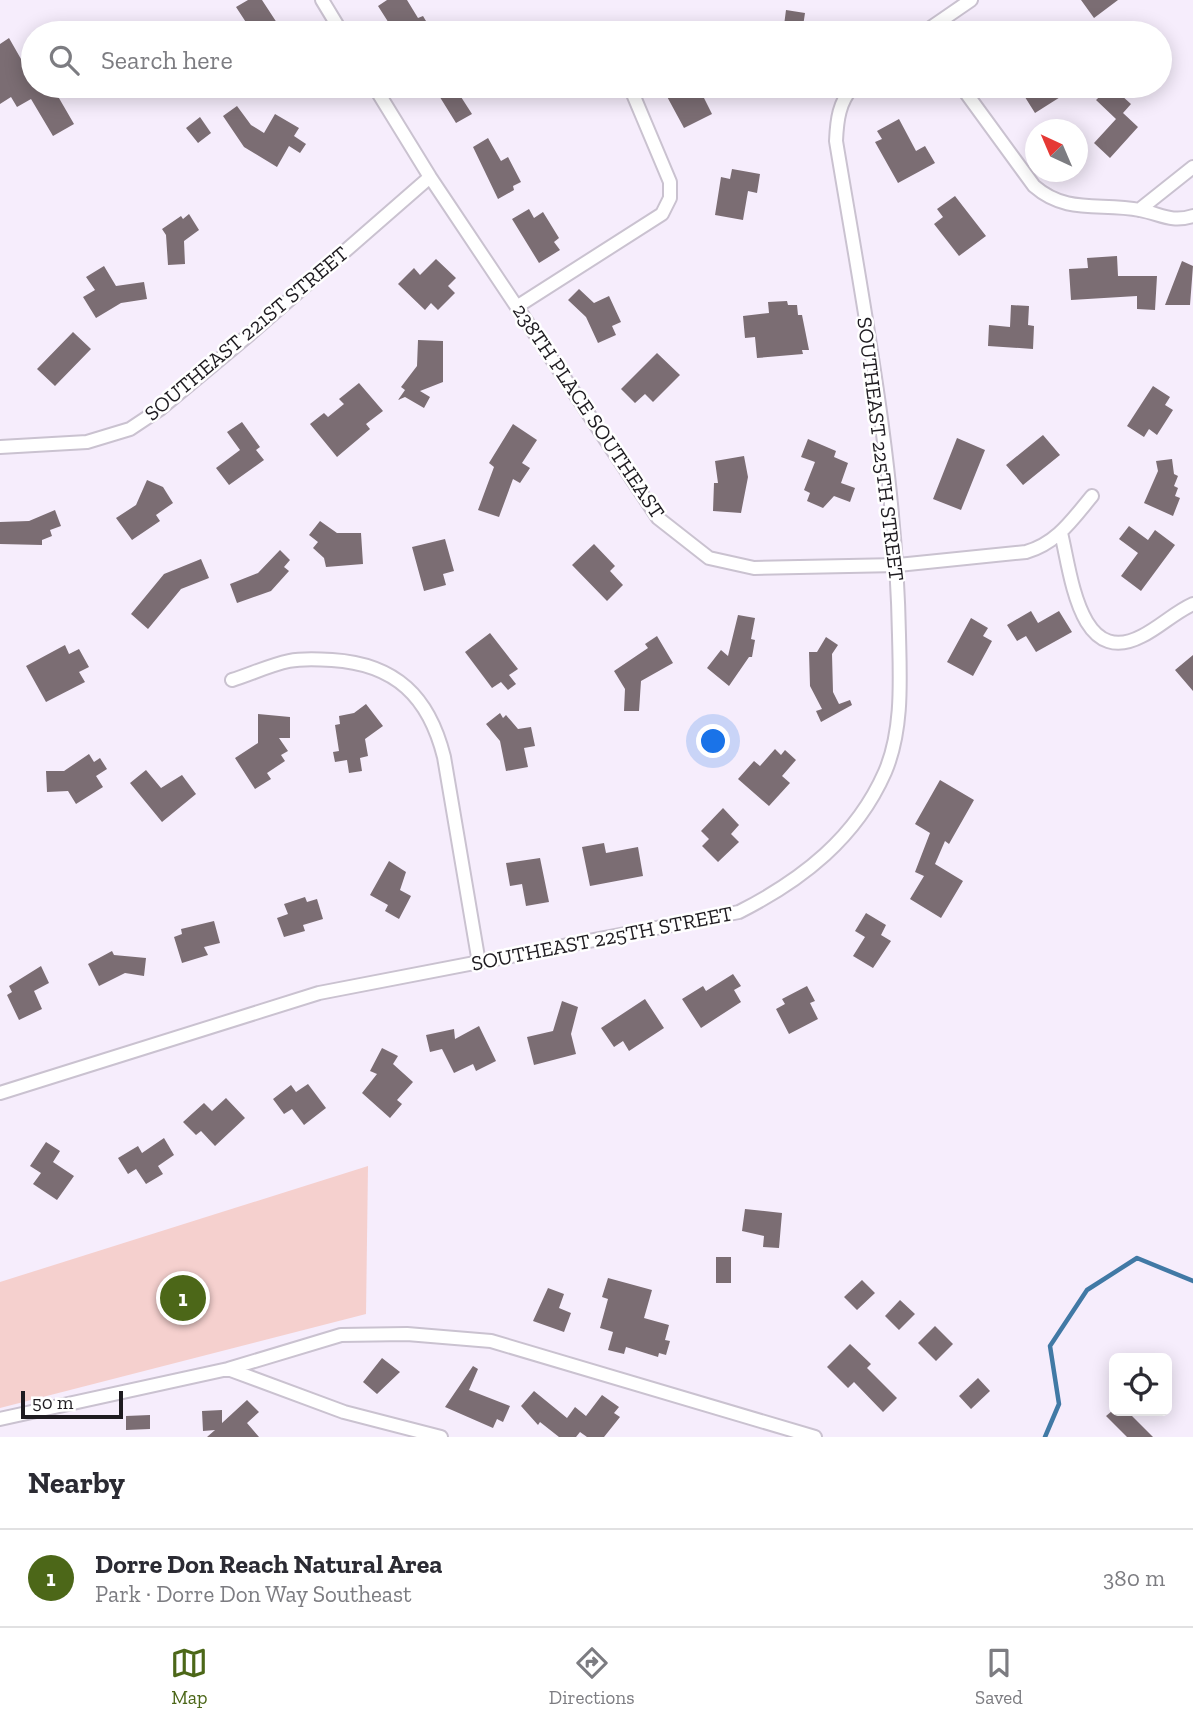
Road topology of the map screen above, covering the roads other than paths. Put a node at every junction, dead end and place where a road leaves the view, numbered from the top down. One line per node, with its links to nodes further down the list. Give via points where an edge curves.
1 (322, 0): 3 (street)
2 (971, 0): 4 (street)
3 (335, 21)
4 (940, 21)
5 (381, 98): 10 (street, 238TH PLACE SOUTHEAST)
6 (634, 98): 13 (street, via 670,182 670,198 662,214)
7 (843, 98): 17 (street, SOUTHEAST 225TH STREET, via 836,141)
8 (970, 98): 11 (street, via 1042,194 1077,208)
9 (1193, 167): 11 (street)
10 (430, 177): 13 (street, 238TH PLACE SOUTHEAST); 14 (street, SOUTHEAST 221ST STREET, via 250,334 130,429 87,442)
11 (1139, 210): 12 (street, via 1178,221)
12 (1193, 216)
13 (518, 306): 17 (street, 238TH PLACE SOUTHEAST, via 658,518 709,558 754,568)
14 (0, 447)
15 (1092, 496): 16 (street, 238TH PLACE SOUTHEAST)
16 (1060, 533): 17 (street, 238TH PLACE SOUTHEAST, via 1026,552); 18 (street, via 1084,621 1101,638 1124,642 1141,637)
17 (898, 565): 20 (street, SOUTHEAST 225TH STREET, via 900,697 886,770 851,827 822,859 793,883 739,912)
18 (1193, 604)
19 (232, 680): 20 (street, via 289,661 336,660 371,666 414,693 438,732)
20 (479, 963): 21 (street, SOUTHEAST 225TH STREET, via 319,993)
21 (0, 1093)
22 (228, 1368): 23 (street); 24 (street, via 344,1412); 25 (street, via 341,1335 407,1334 491,1341)
23 (0, 1419)
24 (441, 1437)
25 (815, 1437)

